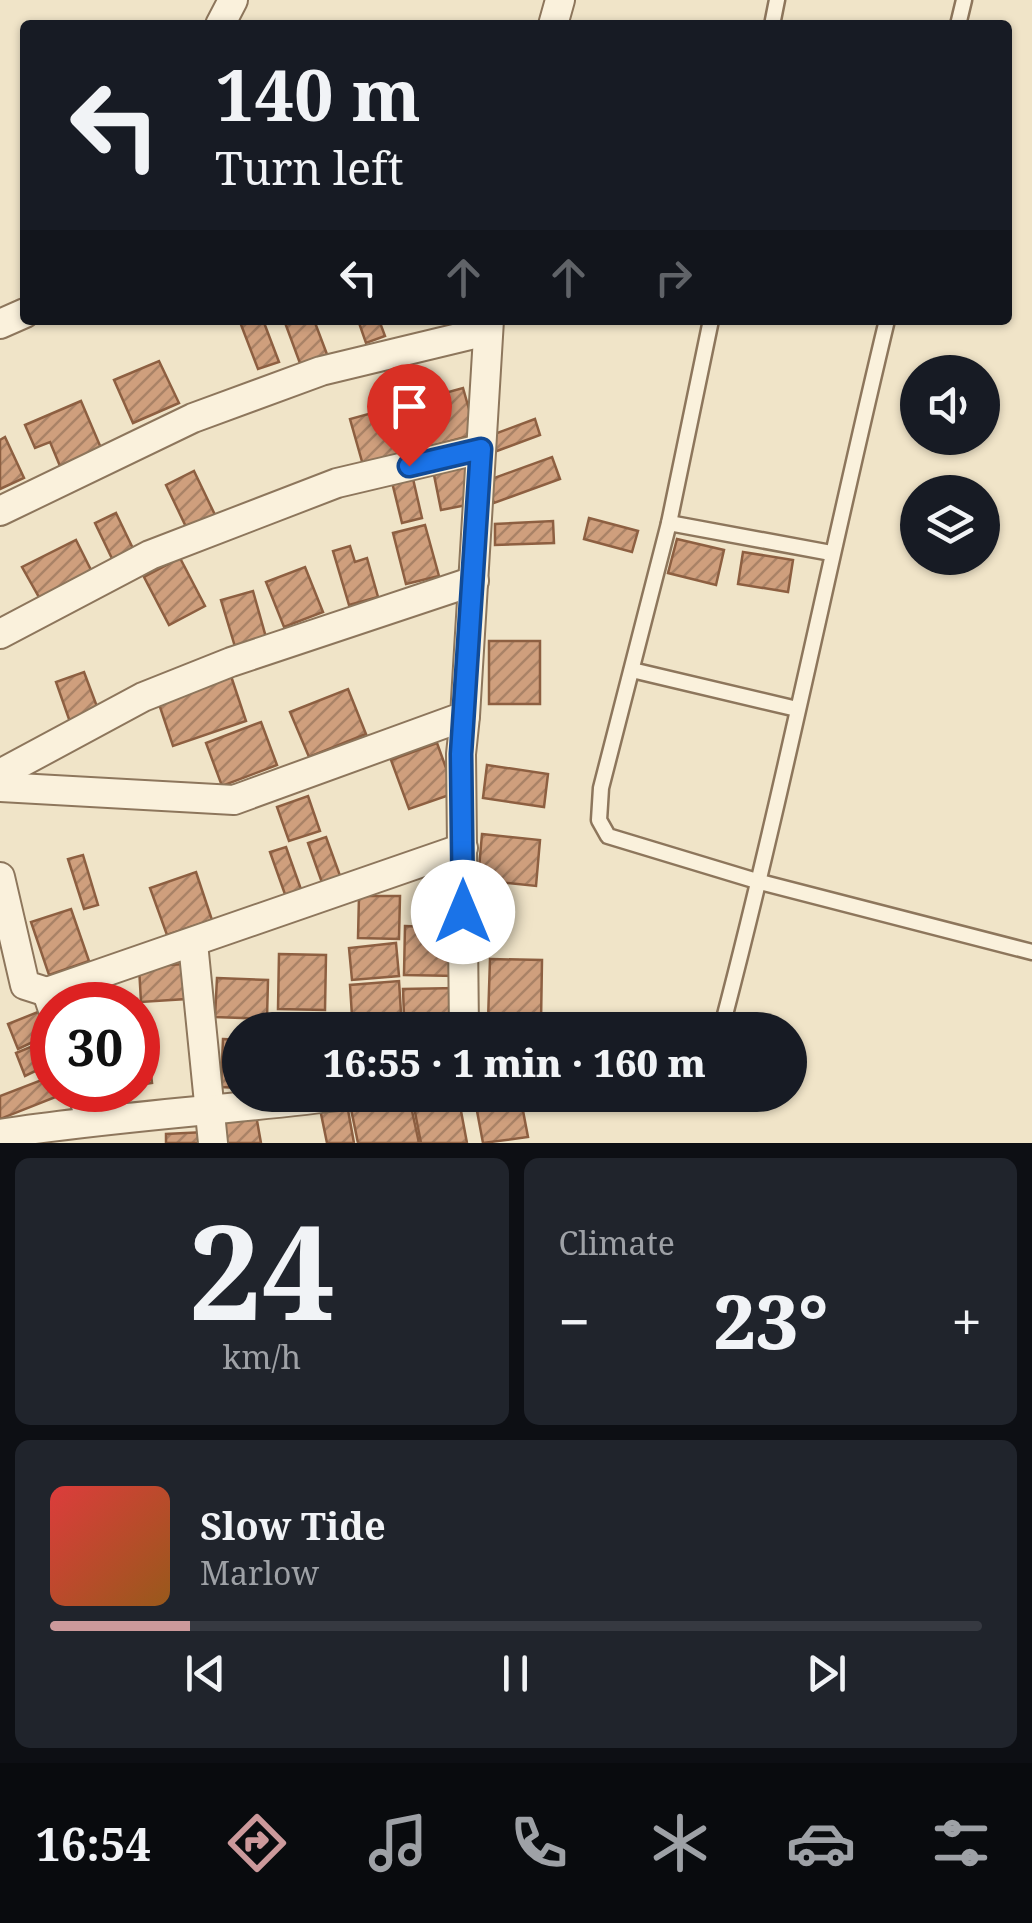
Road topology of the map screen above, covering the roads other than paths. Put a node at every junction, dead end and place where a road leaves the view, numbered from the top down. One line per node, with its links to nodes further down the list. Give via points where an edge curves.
1 (488, 325): 4 (street); 5 (street, via 321,371 193,418)
2 (710, 325): 6 (lane)
3 (886, 325): 7 (lane)
4 (481, 449): 8 (street); 9 (street, via 336,483 150,555)
5 (0, 511)
6 (669, 523): 7 (lane); 10 (lane)
7 (830, 553): 11 (lane)
8 (474, 582): 12 (street); 13 (street, via 144,696)
9 (0, 634)
10 (632, 670): 11 (lane); 17 (lane, via 599,804 608,836)
11 (797, 709): 17 (lane)
12 (465, 716): 14 (street, via 234,800); 15 (street)
13 (0, 774)
14 (0, 786)
15 (463, 848): 18 (street); 22 (street)
16 (0, 877): 21 (street)
17 (760, 882): 19 (lane); 23 (lane)
18 (193, 943): 20 (street); 26 (street)
19 (1032, 952)
20 (93, 982)
21 (30, 988)
22 (464, 1012)
23 (727, 1012)
24 (222, 1110): 26 (street)
25 (88, 1112): 27 (street)
26 (209, 1112): 27 (street); 29 (street)
27 (91, 1120): 28 (street)
28 (0, 1134)
29 (213, 1143)

